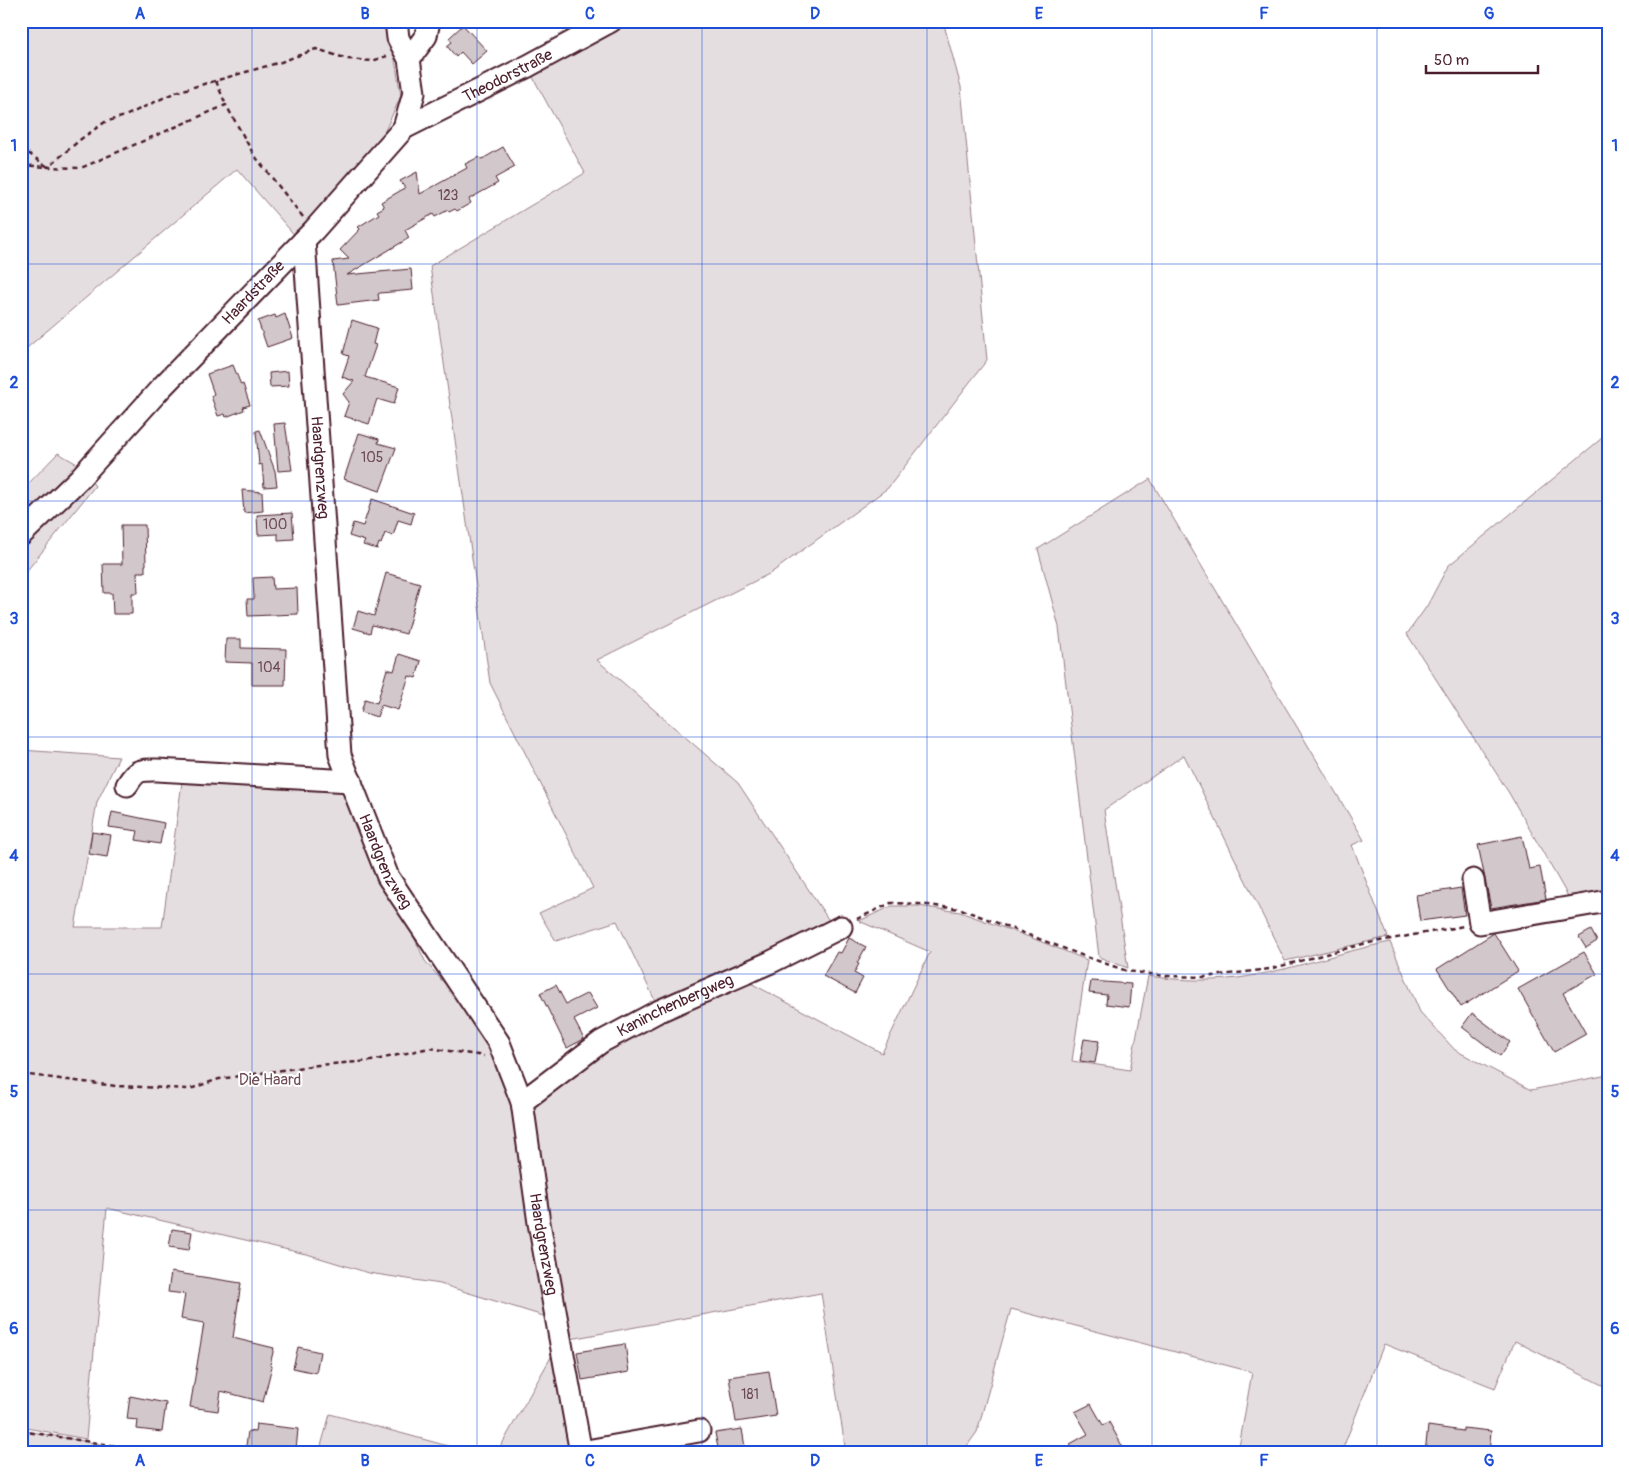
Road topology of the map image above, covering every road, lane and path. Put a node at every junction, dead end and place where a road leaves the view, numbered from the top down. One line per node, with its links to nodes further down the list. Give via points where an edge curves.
1 (396, 21): 4 (street, via 398,38)
2 (429, 21): 4 (street, via 426,36)
3 (611, 21): 7 (street, Theodorstraße)
4 (408, 59): 5 (path, via 390,56 372,61 348,59 316,49); 7 (street, Haardstraße, via 414,93)
5 (216, 81): 6 (path); 10 (path, via 176,92 105,122)
6 (226, 105): 10 (path, via 81,168); 11 (path, via 254,155)
7 (404, 128): 11 (street, Haardstraße)
8 (21, 148): 10 (path)
9 (21, 165): 10 (path)
10 (48, 167)
11 (309, 235): 12 (street, Haardstraße, via 162,387 79,479); 13 (street, Haardgrenzweg, via 340,755)
12 (21, 536)
13 (351, 781): 14 (street, via 141,770); 19 (street, Haardgrenzweg, via 388,877 499,1043)
14 (127, 785)
15 (1473, 880): 17 (street)
16 (1608, 901): 17 (street)
17 (1480, 923): 18 (path, via 1364,944 1270,969 1205,977 1127,971 961,909 891,903)
18 (841, 927): 21 (street, Kaninchenbergweg, via 657,1012 609,1038)
19 (504, 1058): 20 (path, via 429,1048 372,1061 219,1079 190,1089 116,1086); 21 (street, Haardgrenzweg)
20 (21, 1074)
21 (522, 1102): 25 (street, Haardgrenzweg, via 539,1223)
22 (21, 1431): 24 (path)
23 (699, 1431): 25 (street)
24 (161, 1453)
25 (581, 1453)

